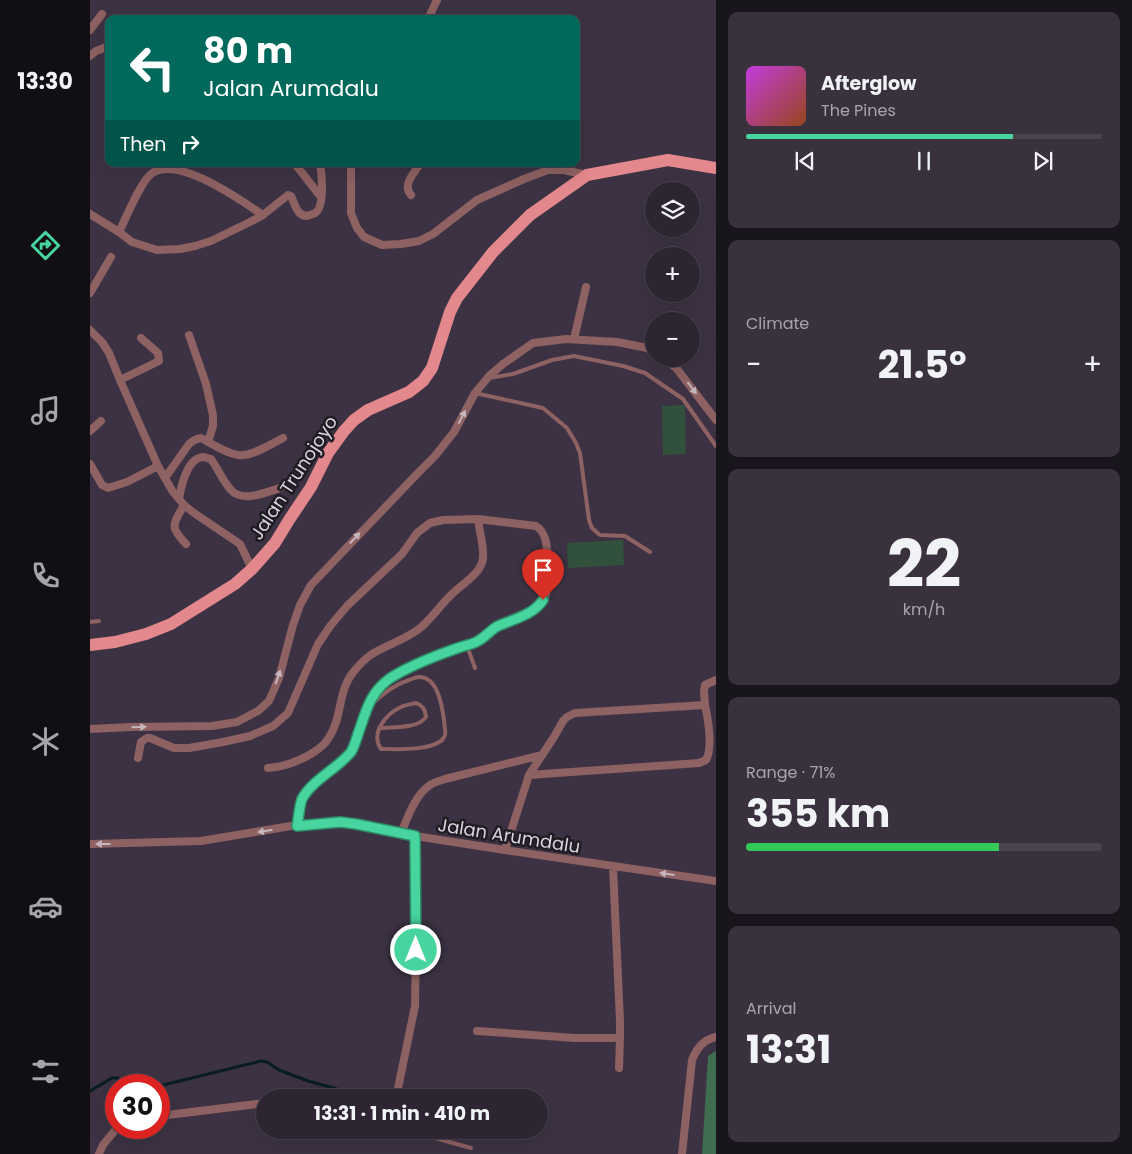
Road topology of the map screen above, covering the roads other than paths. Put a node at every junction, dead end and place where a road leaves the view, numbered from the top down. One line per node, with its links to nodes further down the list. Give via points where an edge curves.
1 (436, 0): 3 (street)
2 (102, 14): 4 (street)
3 (430, 15)
4 (90, 30)
5 (105, 48): 6 (street)
6 (90, 56)
7 (297, 167): 14 (street)
8 (320, 167): 14 (street)
9 (351, 167): 12 (street, via 351,213 364,237 382,245 419,241 477,200 548,170)
10 (418, 167): 13 (street, via 409,181 408,190)
11 (716, 168): 12 (main road, via 668,160)
12 (587, 175): 44 (main road, Jalan Trunojoyo, via 530,215 493,252 452,306 432,368 423,381 409,392 368,410 354,420 328,453 275,543)
13 (412, 195)
14 (321, 197): 16 (street, via 315,214 299,213 288,195)
15 (90, 214): 17 (street)
16 (263, 215): 17 (street, via 211,240 180,249 144,247); 17 (street, via 202,179 181,171 160,170 143,183)
17 (119, 232)
18 (111, 257): 20 (street)
19 (586, 287): 24 (street)
20 (90, 293)
21 (90, 330): 28 (street, via 109,353)
22 (189, 335): 34 (street, via 213,415)
23 (141, 338): 28 (street, via 158,354 159,361)
24 (574, 339): 25 (street); 27 (street, via 533,343)
25 (645, 348)
26 (675, 367): 30 (street, one-way to 30)
27 (487, 378): 29 (street); 35 (lane, via 574,356 623,366 645,374 683,399)
28 (120, 380): 37 (street)
29 (475, 393): 43 (lane, via 543,408 568,428 580,453 592,528 600,535 625,536); 54 (street, one-way to 29, via 212,726 237,722 258,711 269,701 279,678 300,605 311,585 436,456 454,432)
30 (716, 420)
31 (101, 421): 32 (street)
32 (90, 431)
33 (283, 438): 34 (street, via 240,456)
34 (208, 442): 38 (street, via 201,438 192,441)
35 (716, 446)
36 (90, 464): 37 (street, via 102,485 108,488)
37 (158, 466): 38 (street)
38 (165, 478): 40 (street)
39 (280, 488): 40 (street, via 250,497 238,495 232,492 211,459 204,457 190,465 182,484)
40 (182, 502): 42 (street, via 175,530); 44 (street, via 240,544)
41 (478, 519): 48 (street, via 539,528 548,552 547,590 533,611 495,628); 56 (street, via 443,520 430,523 417,533 402,554 331,625 318,644 288,713 273,726 250,736 189,748 174,748 147,738 141,742); 57 (street, via 483,557 481,566 418,629 371,655 355,670 343,690 334,728 322,746 289,765)
42 (186, 544)
43 (650, 552)
44 (252, 568): 47 (main road, Jalan Trunojoyo, via 235,584 171,624 146,634)
45 (99, 621): 46 (lane)
46 (90, 622)
47 (90, 645)
48 (467, 646): 49 (lane); 52 (street, via 390,679 371,698)
49 (475, 668)
50 (716, 680): 51 (street, via 706,685)
51 (704, 705): 55 (street, via 575,713 563,721); 58 (street, via 709,743 706,760)
52 (366, 710): 53 (lane, via 400,683 419,677 433,684 441,702 445,735 442,740 415,749 381,749); 59 (street, via 352,750 301,802)
53 (378, 728): 53 (lane, via 400,707 416,702 425,712 423,722 415,725)
54 (90, 729)
55 (542, 755): 58 (street); 60 (street, via 430,784 415,804)
56 (138, 758)
57 (268, 768)
58 (529, 776): 63 (street)
59 (297, 826): 60 (street, Jalan Arumdalu, via 340,822); 62 (street, Jalan Arumdalu, one-way to 62, via 201,841)
60 (401, 833): 61 (street, Jalan Arumdalu)
61 (415, 836): 63 (street, Jalan Arumdalu); 70 (street, via 415,1006)
62 (90, 844)
63 (505, 850): 64 (street, Jalan Arumdalu)
64 (613, 867): 65 (street, Jalan Arumdalu, one-way to 64); 68 (street)
65 (716, 881)
66 (477, 1031): 68 (street)
67 (716, 1037): 77 (street, via 703,1042 692,1060)
68 (620, 1038): 69 (street)
69 (619, 1068)
70 (398, 1089)
71 (256, 1104): 72 (street)
72 (170, 1115)
73 (108, 1139): 76 (street)
74 (438, 1139): 75 (lane)
75 (471, 1148)
76 (99, 1154)
77 (682, 1154)

